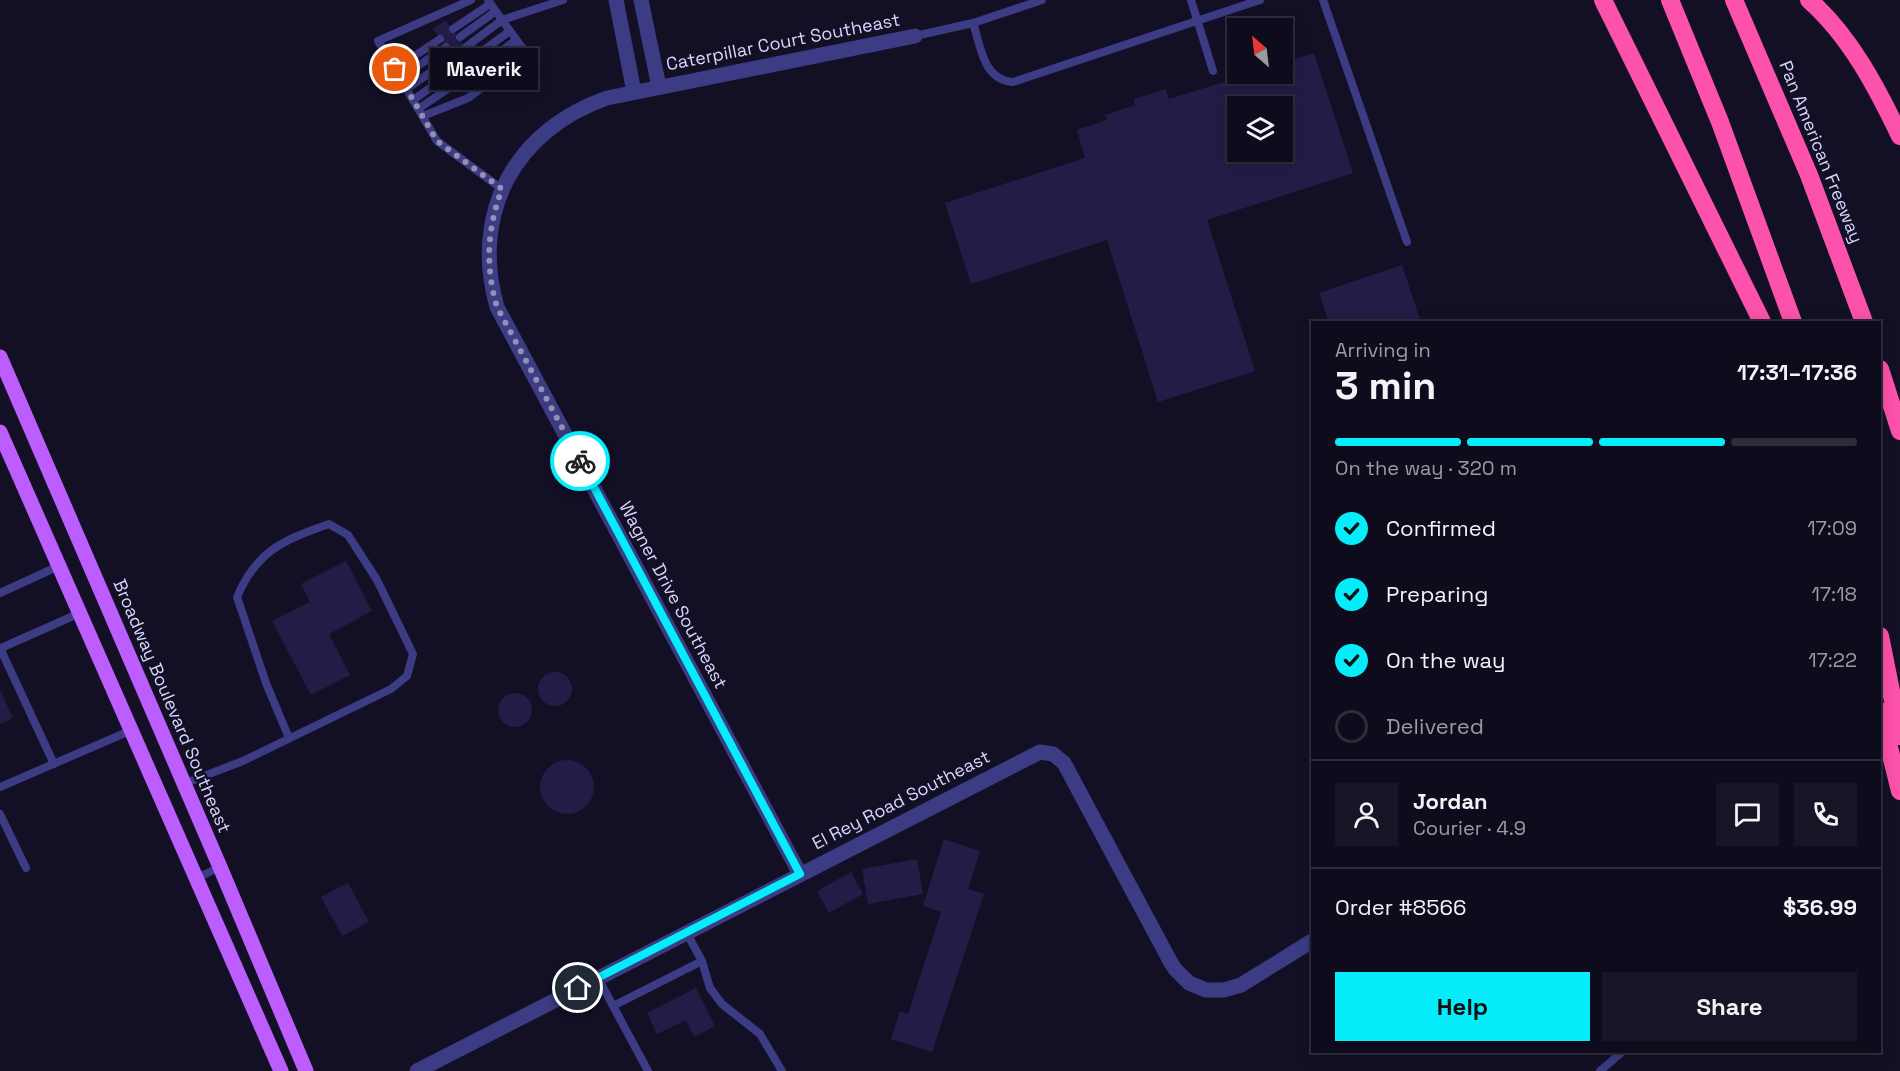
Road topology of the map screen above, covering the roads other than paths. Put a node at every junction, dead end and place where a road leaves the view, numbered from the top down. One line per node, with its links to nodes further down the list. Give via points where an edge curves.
1 (471, 0): 30 (lane, via 378,41)
2 (563, 0): 15 (lane)
3 (616, 0): 36 (street)
4 (641, 0): 34 (street)
5 (1042, 0): 17 (lane)
6 (1191, 0): 16 (lane)
7 (1260, 0): 16 (lane)
8 (1323, 0): 41 (lane)
9 (1603, 0): 42 (highway)
10 (1670, 0): 43 (highway, via 1729,144)
11 (1734, 0): 44 (highway, Pan American Freeway, via 1809,175)
12 (1809, 0): 39 (highway, via 1854,54)
13 (489, 2): 14 (lane); 18 (lane)
14 (496, 11): 15 (lane); 21 (lane)
15 (502, 20): 19 (lane); 25 (lane)
16 (1197, 21): 17 (lane, via 1013,82 1000,79 988,68); 31 (lane)
17 (973, 23): 20 (lane)
18 (453, 29)
19 (510, 32): 23 (lane); 27 (lane)
20 (915, 36): 34 (street, Caterpillar Court Southeast)
21 (459, 37)
22 (440, 39): 30 (lane)
23 (516, 40): 28 (lane); 38 (lane, via 527,54 468,98)
24 (446, 47): 33 (lane)
25 (466, 47)
26 (452, 57): 35 (lane)
27 (474, 57)
28 (481, 66)
29 (460, 67): 37 (lane)
30 (395, 69): 33 (lane)
31 (1213, 71)
32 (467, 76): 38 (lane)
33 (400, 78): 35 (lane)
34 (659, 87): 36 (street, Wagner Drive Southeast)
35 (407, 89): 37 (lane)
36 (634, 92): 40 (street, Wagner Drive Southeast, via 590,104 558,120 531,144)
37 (413, 100): 38 (lane)
38 (421, 113): 40 (lane, via 437,141)
39 (1900, 136)
40 (502, 189): 65 (street, Wagner Drive Southeast, via 492,222 488,256 497,307)
41 (1407, 242)
42 (1762, 321)
43 (1793, 321)
44 (1864, 321)
45 (0, 357): 59 (main road, Broadway Boulevard Southeast)
46 (1881, 372): 47 (highway)
47 (1900, 431)
48 (0, 432): 49 (main road)
49 (59, 566): 50 (lane); 51 (main road)
50 (0, 592)
51 (80, 613): 53 (lane); 55 (main road)
52 (1881, 641): 56 (highway)
53 (0, 648): 58 (lane)
54 (1881, 715): 61 (highway)
55 (132, 730): 58 (lane); 66 (main road)
56 (1900, 736)
57 (289, 738): 57 (lane, via 391,690 407,675 413,654 377,580 348,535 329,524 291,538 266,554 246,576 237,597); 59 (lane)
58 (54, 764): 60 (lane)
59 (183, 784): 63 (main road, Broadway Boulevard Southeast)
60 (0, 787)
61 (1900, 791)
62 (0, 814): 64 (lane)
63 (220, 867): 66 (lane); 74 (main road, Broadway Boulevard Southeast)
64 (26, 868)
65 (800, 874): 67 (street, El Rey Road Southeast); 68 (street, El Rey Road Southeast, via 1040,752 1053,754 1064,763 1175,969 1189,983 1206,990 1233,988)
66 (197, 878): 73 (main road)
67 (686, 932): 69 (lane); 70 (street, El Rey Road Southeast)
68 (1311, 943)
69 (702, 961): 71 (lane); 77 (lane, via 711,988 722,1004 760,1034)
70 (598, 978): 71 (lane); 75 (street, El Rey Road Southeast)
71 (613, 1006): 76 (lane)
72 (1621, 1053): 78 (lane)
73 (281, 1071)
74 (306, 1071)
75 (417, 1071)
76 (648, 1071)
77 (782, 1071)
78 (1600, 1071)

